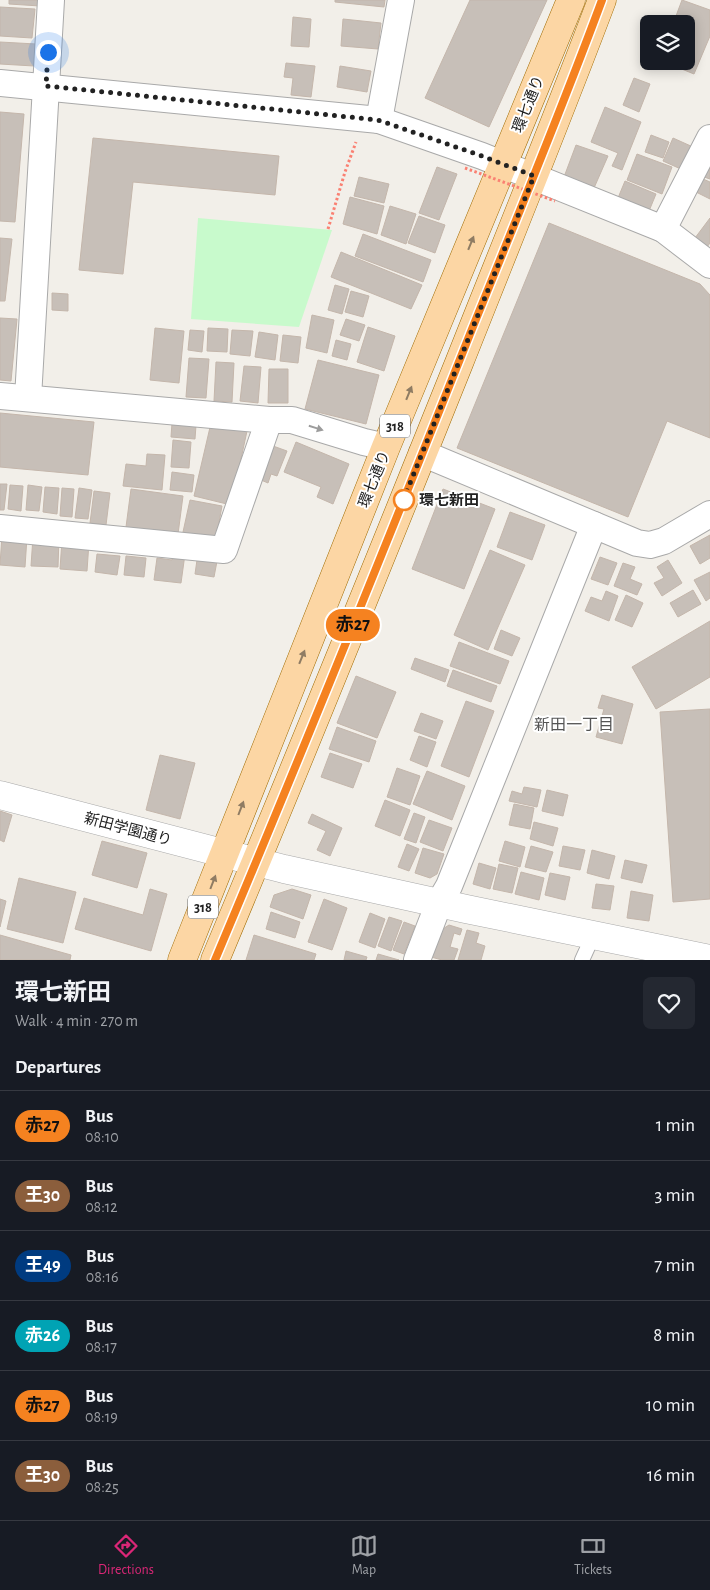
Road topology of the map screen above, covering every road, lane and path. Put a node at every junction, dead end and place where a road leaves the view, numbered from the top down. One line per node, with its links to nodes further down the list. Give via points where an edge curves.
1 (51, 0): 6 (street)
2 (401, 0): 7 (street)
3 (571, 0): 9 (main road, 環七通り / 318)
4 (602, 0): 11 (main road, 318)
5 (0, 83): 6 (street)
6 (46, 86): 7 (street); 17 (street)
7 (369, 127): 9 (street); 13 (path, via 345,172)
8 (710, 138): 14 (street)
9 (503, 164): 11 (street); 19 (main road, 環七通り / 318, one-way to 9)
10 (464, 168): 12 (path, bridge)
11 (534, 176): 14 (street); 20 (main road, 318)
12 (555, 201)
13 (328, 229)
14 (663, 229): 15 (street)
15 (710, 266)
16 (0, 396): 17 (street)
17 (28, 398): 18 (street)
18 (268, 420): 19 (street, one-way to 19, via 292,420); 23 (street, via 224,550)
19 (386, 447): 25 (main road, 環七通り / 318, one-way to 19)
20 (422, 453): 22 (street); 26 (main road, 318)
21 (710, 514): 22 (street, via 664,541 650,545)
22 (594, 525): 27 (street, via 449,886)
23 (0, 528)
24 (0, 795): 25 (street, 新田学園通り)
25 (224, 853): 26 (street, 新田学園通り); 30 (main road, 環七通り / 318, one-way to 25)
26 (256, 862): 27 (street, 新田学園通り); 31 (main road, 318)
27 (439, 903): 28 (street, 新田学園通り); 32 (street)
28 (587, 948): 29 (street, 新田学園通り)
29 (710, 959)
30 (182, 960)
31 (215, 960)
32 (417, 960)

